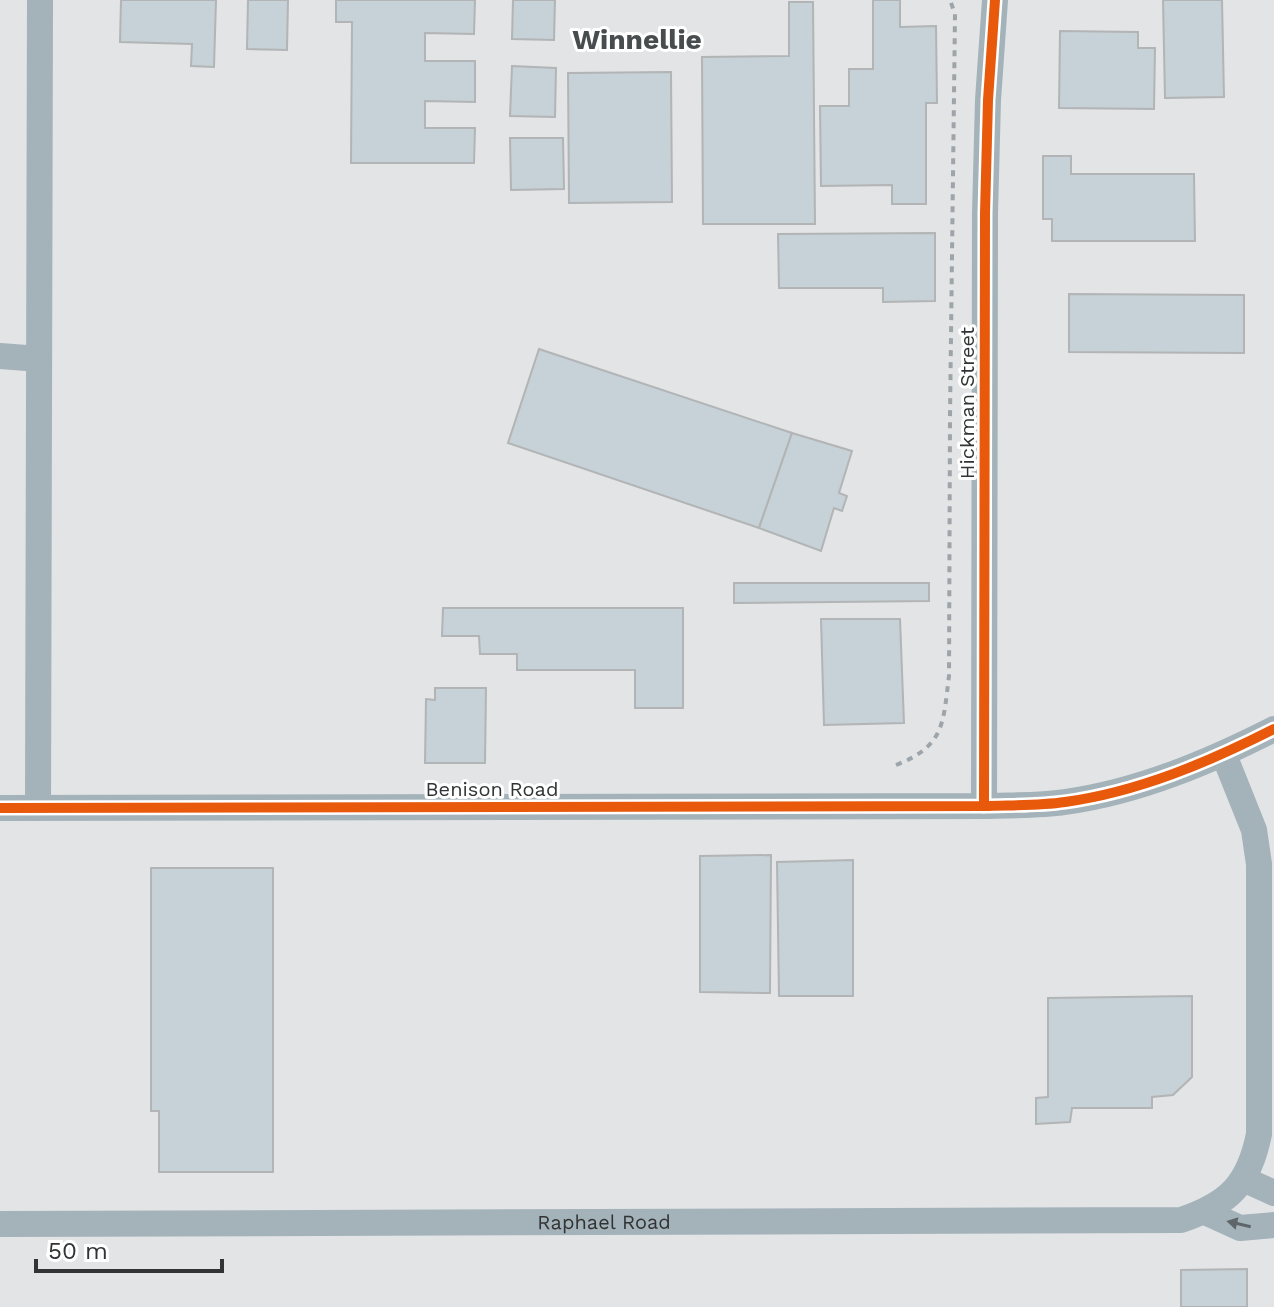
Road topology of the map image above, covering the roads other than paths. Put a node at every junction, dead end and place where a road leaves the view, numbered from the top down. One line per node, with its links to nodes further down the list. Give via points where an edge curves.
1 (40, 0): 4 (street)
2 (995, 0): 7 (street, Hickman Street, via 985,213)
3 (0, 356): 4 (street)
4 (39, 359): 9 (street)
5 (1274, 729): 6 (street, Benison Road)
6 (1224, 755): 7 (street, Benison Road, via 1133,787 1064,802); 10 (street, via 1254,830 1259,864 1259,1134)
7 (984, 806): 9 (street, Benison Road)
8 (0, 808): 9 (street, Benison Road)
9 (38, 808)
10 (1243, 1179): 11 (street); 12 (street)
11 (1274, 1193)
12 (1205, 1212): 13 (street, Raphael Road, via 1181,1220); 14 (street, one-way to 12, via 1240,1228)
13 (0, 1224)
14 (1274, 1225)

